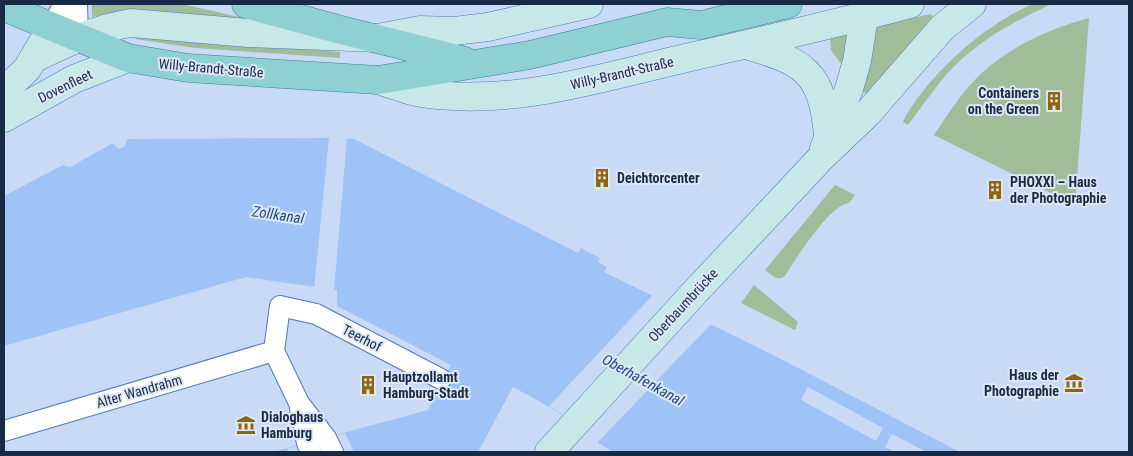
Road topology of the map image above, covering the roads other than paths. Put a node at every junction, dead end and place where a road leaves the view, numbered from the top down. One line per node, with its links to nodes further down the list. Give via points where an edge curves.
1 (77, 4): 12 (street)
2 (250, 4): 13 (main road, Willy-Brandt-Straße)
3 (589, 4): 13 (main road, Willy-Brandt-Straße, via 488,28 420,30)
4 (690, 4): 11 (main road, Willy-Brandt-Straße)
5 (788, 4): 11 (main road, Willy-Brandt-Straße, via 701,25)
6 (910, 4): 9 (main road, Willy-Brandt-Straße)
7 (972, 4): 21 (main road, Oberbaumbrücke, via 943,28 868,113)
8 (4, 7): 10 (main road, Willy-Brandt-Straße)
9 (865, 10): 14 (main road, Willy-Brandt-Straße); 21 (main road, Oberbaumbrücke, via 849,89)
10 (58, 15): 12 (main road, Willy-Brandt-Straße); 15 (main road)
11 (667, 22): 17 (main road, Willy-Brandt-Straße, via 530,55)
12 (78, 38): 13 (main road, Willy-Brandt-Straße, via 131,23 248,33); 15 (main road); 16 (main road, Willy-Brandt-Straße)
13 (378, 38): 17 (main road, Willy-Brandt-Straße)
14 (746, 45): 18 (main road, Willy-Brandt-Straße, via 511,96 484,98 419,93); 21 (main road, via 788,59 815,81 826,114)
15 (35, 58): 19 (main road)
16 (128, 58): 18 (main road, Willy-Brandt-Straße, via 188,68); 20 (main road, Dovenfleet, via 74,79)
17 (474, 63): 18 (main road, Willy-Brandt-Straße)
18 (378, 80)
19 (4, 91)
20 (4, 118)
21 (824, 147): 28 (main road, Oberbaumbrücke)
22 (274, 351): 23 (street, Teerhof, via 280,306 316,314); 24 (street); 25 (street, Alter Wandrahm)
23 (441, 379)
24 (299, 403): 26 (street); 27 (street)
25 (4, 431)
26 (330, 445)
27 (309, 448)
28 (549, 452)

